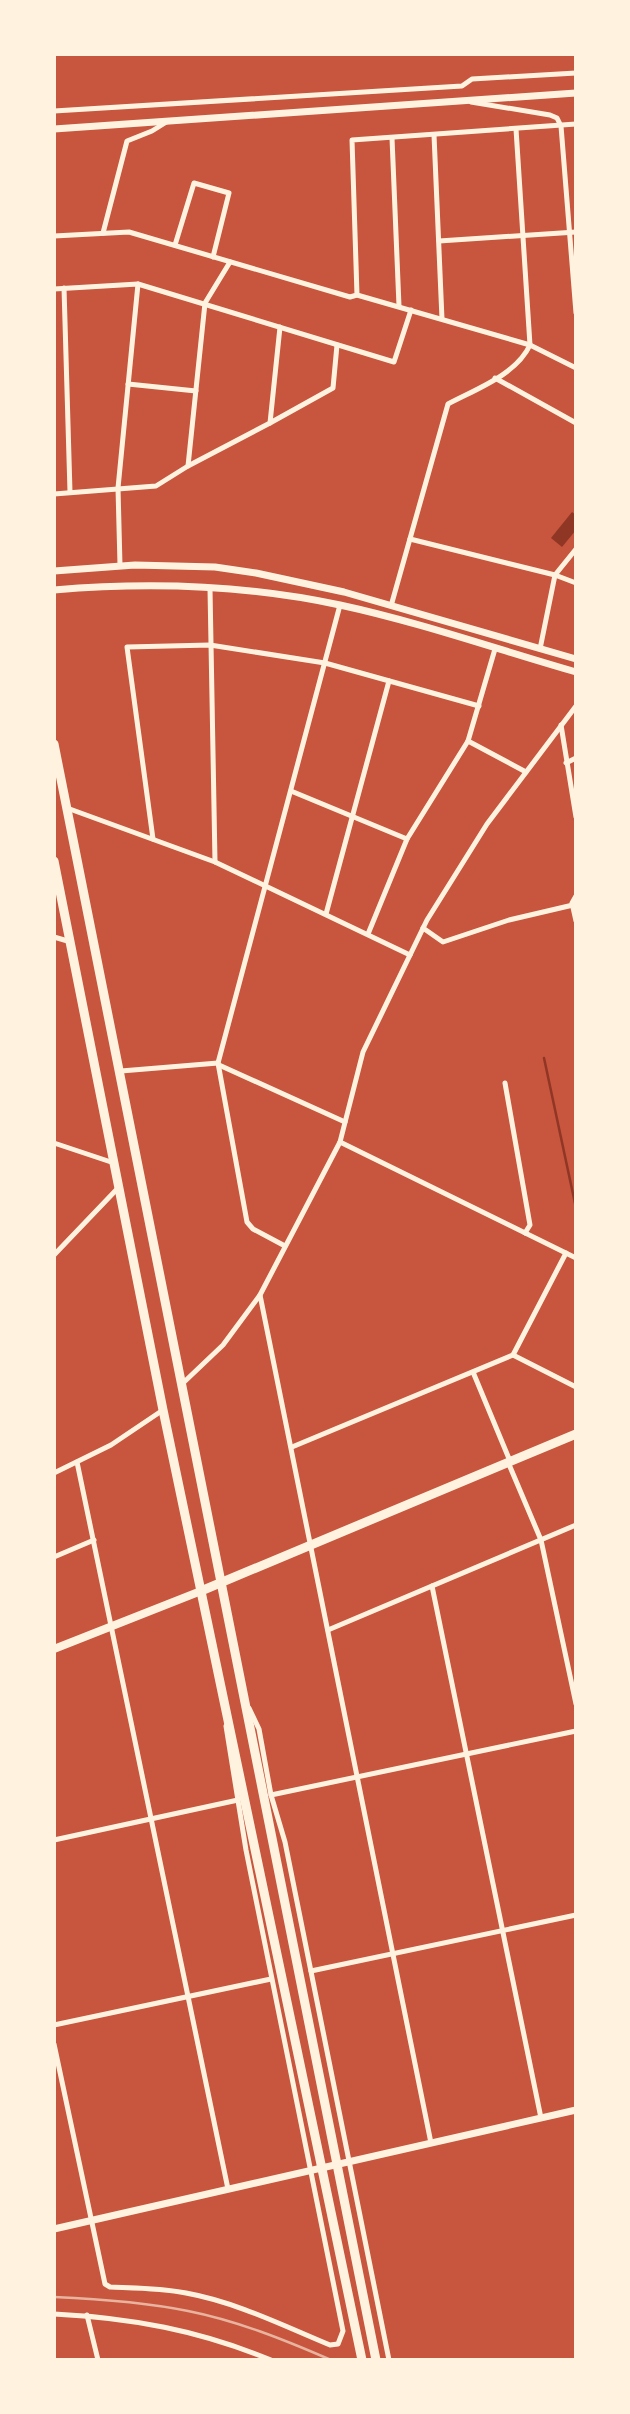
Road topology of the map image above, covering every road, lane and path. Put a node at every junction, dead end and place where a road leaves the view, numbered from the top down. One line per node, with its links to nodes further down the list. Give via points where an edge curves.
1 (576, 73): 4 (street, via 472,79 462,86)
2 (576, 93): 3 (street)
3 (468, 102): 5 (street); 7 (street, via 550,115)
4 (54, 111)
5 (167, 121): 8 (street); 13 (street, via 127,141)
6 (576, 124): 7 (street)
7 (561, 126): 9 (street); 12 (street)
8 (54, 129)
9 (516, 129): 10 (street); 15 (street)
10 (435, 135): 11 (street); 16 (street)
11 (392, 138): 23 (street, via 352,140); 25 (street)
12 (573, 232): 15 (street); 27 (street)
13 (103, 233): 14 (street); 17 (street, via 129,232)
14 (54, 236)
15 (522, 236): 16 (street); 31 (street)
16 (439, 241): 28 (street)
17 (175, 246): 18 (street); 18 (street, via 194,183 229,193)
18 (213, 257): 19 (street)
19 (230, 262): 23 (street, via 350,297); 24 (street)
20 (138, 284): 21 (street); 24 (street); 34 (street)
21 (64, 288): 22 (street); 40 (street)
22 (54, 289)
23 (357, 295): 25 (street)
24 (205, 303): 29 (street); 35 (street)
25 (399, 306): 26 (street)
26 (411, 310): 28 (street); 30 (street, via 394,362)
27 (576, 313)
28 (442, 319): 31 (street)
29 (280, 327): 30 (street); 37 (street)
30 (337, 345): 37 (street, via 333,388)
31 (530, 345): 32 (street); 33 (street, via 525,355)
32 (576, 368)
33 (495, 378): 36 (street); 42 (street, via 449,404)
34 (128, 384): 35 (street); 39 (street)
35 (196, 391): 38 (street)
36 (576, 423)
37 (270, 424): 38 (street)
38 (188, 466): 39 (street, via 156,486)
39 (118, 488): 40 (street); 44 (street)
40 (70, 492): 41 (street)
41 (54, 494)
42 (410, 539): 46 (street); 51 (street)
43 (576, 548): 46 (street)
44 (120, 565): 45 (street); 51 (street, via 215,567 256,573)
45 (54, 571)
46 (555, 575): 47 (street); 54 (street)
47 (576, 583)
48 (210, 589): 49 (street, via 153,585); 50 (street); 52 (street)
49 (54, 590)
50 (340, 605): 53 (street); 56 (street)
51 (391, 606): 54 (street)
52 (210, 645): 56 (street); 71 (street, via 127,647); 74 (street)
53 (495, 649): 57 (street); 59 (street)
54 (540, 649): 55 (street)
55 (576, 659)
56 (325, 663): 58 (street); 67 (street)
57 (576, 672)
58 (389, 681): 59 (street); 69 (street)
59 (479, 706): 62 (street)
60 (576, 706): 61 (street)
61 (561, 725): 65 (street); 66 (street)
62 (468, 741): 66 (street); 72 (street)
63 (54, 744): 68 (main road)
64 (576, 758): 65 (street)
65 (566, 763): 70 (street)
66 (526, 772): 80 (street, via 487,824)
67 (291, 792): 69 (street); 75 (street)
68 (67, 808): 71 (street); 86 (main road)
69 (352, 817): 72 (street); 78 (street)
70 (576, 817)
71 (153, 839): 74 (street)
72 (407, 839): 81 (street)
73 (54, 861): 83 (main road)
74 (215, 862): 75 (street)
75 (266, 886): 78 (street); 85 (street)
76 (576, 896): 77 (street)
77 (573, 905): 79 (street); 80 (street, via 443,942)
78 (326, 914): 81 (street)
79 (576, 921)
80 (423, 928): 84 (street)
81 (368, 934): 84 (street)
82 (54, 937): 83 (street)
83 (71, 943): 91 (main road)
84 (410, 955): 88 (street, via 363,1052)
85 (219, 1064): 86 (street); 88 (street); 94 (street, via 247,1222)
86 (121, 1071): 101 (main road)
87 (505, 1083): 93 (street, via 530,1224)
88 (345, 1122): 89 (street)
89 (340, 1142): 93 (street); 94 (street)
90 (54, 1143): 91 (street)
91 (115, 1163): 92 (main road)
92 (120, 1187): 96 (street); 103 (main road)
93 (525, 1233): 95 (street)
94 (285, 1247): 98 (street)
95 (566, 1253): 97 (street); 99 (street)
96 (54, 1255)
97 (576, 1258)
98 (260, 1295): 101 (street, via 223,1345); 105 (street)
99 (513, 1355): 100 (street); 102 (street)
100 (473, 1372): 105 (street); 107 (street)
101 (180, 1385): 114 (main road)
102 (576, 1387)
103 (163, 1410): 106 (street); 116 (main road)
104 (576, 1434): 107 (main road)
105 (292, 1447): 112 (street)
106 (77, 1462): 108 (street); 110 (street)
107 (509, 1462): 111 (street); 112 (main road)
108 (54, 1473)
109 (576, 1525): 111 (street)
110 (94, 1540): 113 (street); 117 (street)
111 (541, 1540): 115 (street); 122 (street)
112 (311, 1545): 114 (main road); 118 (street)
113 (54, 1557)
114 (221, 1582): 116 (main road); 120 (main road)
115 (432, 1586): 118 (street); 124 (street)
116 (201, 1591): 117 (main road); 121 (main road)
117 (113, 1626): 119 (main road); 128 (street)
118 (328, 1630): 125 (street)
119 (54, 1649)
120 (243, 1696): 126 (street, via 259,1729); 152 (main road)
121 (225, 1698): 127 (street); 151 (main road)
122 (576, 1704)
123 (576, 1731): 124 (street)
124 (466, 1754): 125 (street); 131 (street)
125 (358, 1777): 126 (street); 132 (street)
126 (271, 1796): 133 (street)
127 (238, 1800): 128 (street); 134 (street)
128 (152, 1818): 129 (street); 135 (street)
129 (54, 1840)
130 (576, 1915): 131 (street)
131 (502, 1930): 132 (street); 139 (street)
132 (394, 1953): 133 (street); 140 (street)
133 (311, 1971): 141 (street)
134 (271, 1979): 135 (street); 142 (street)
135 (188, 1997): 136 (street); 143 (street)
136 (54, 2025)
137 (54, 2044): 144 (street)
138 (576, 2110): 139 (street)
139 (541, 2118): 140 (street)
140 (432, 2143): 141 (street)
141 (349, 2162): 142 (street); 153 (street)
142 (311, 2170): 143 (street); 144 (street, via 343,2331 338,2344 330,2345 188,2293 110,2287 101,2272)
143 (228, 2189): 144 (street)
144 (91, 2221): 145 (street)
145 (54, 2229)
146 (54, 2314): 147 (street)
147 (87, 2315): 148 (street, via 167,2327); 149 (street)
148 (256, 2357): 150 (street)
149 (98, 2360)
150 (271, 2360)
151 (362, 2360)
152 (376, 2360)
153 (389, 2360)

